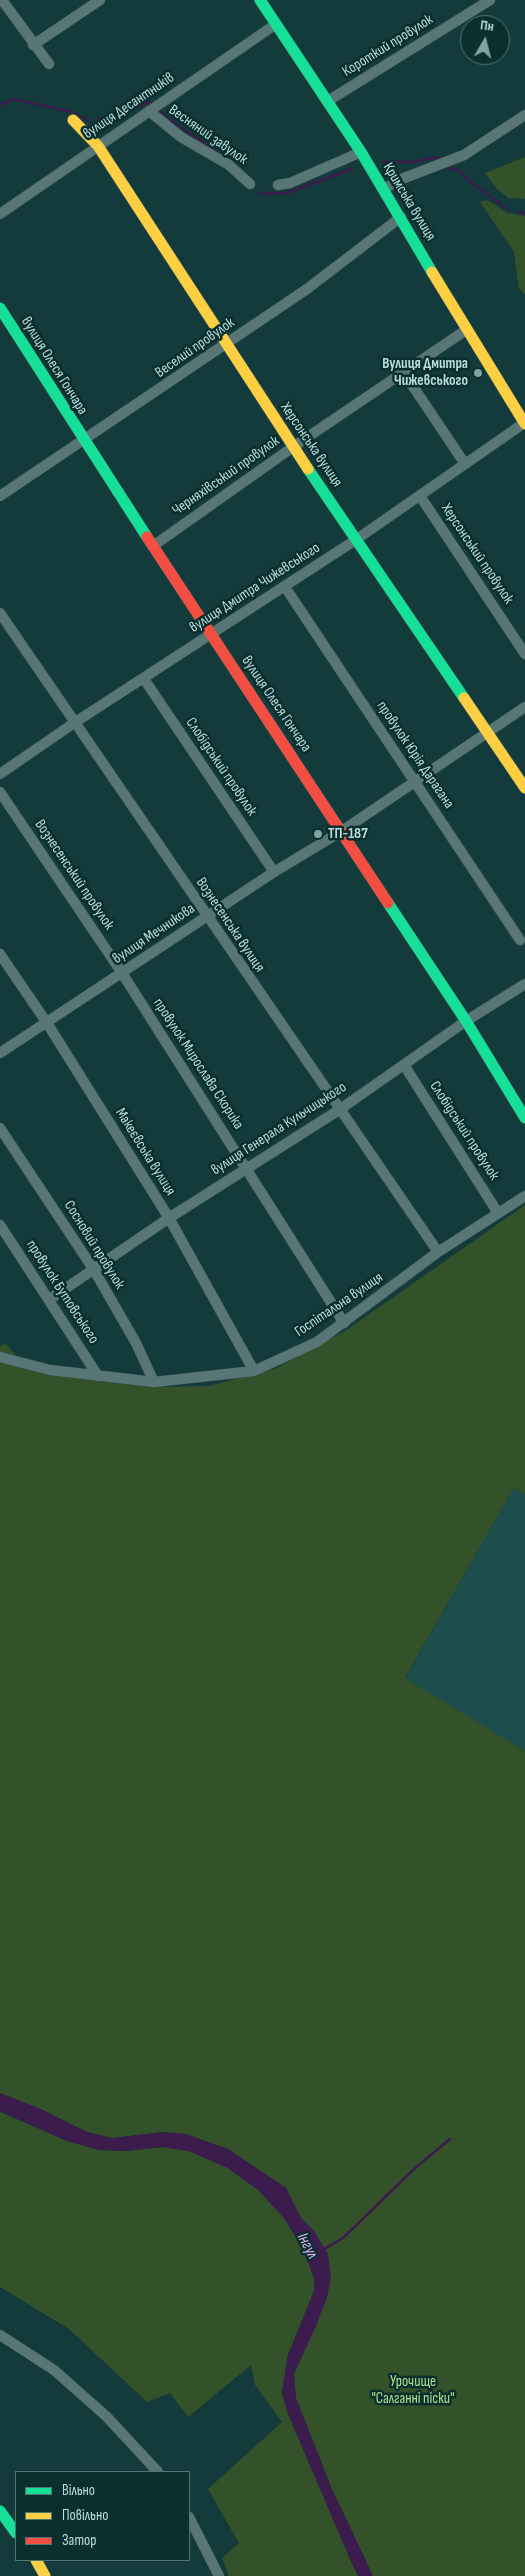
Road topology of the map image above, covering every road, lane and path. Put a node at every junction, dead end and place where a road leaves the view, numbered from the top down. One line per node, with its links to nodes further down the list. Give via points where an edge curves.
1 (2, 0): 6 (street)
2 (100, 0): 6 (street)
3 (260, 0): 5 (street, Кримська вулиця)
4 (490, 0): 8 (street, Короткий провулок)
5 (276, 24): 8 (street, Кримська вулиця); 9 (street, вулиця Десантників)
6 (33, 45): 7 (street)
7 (49, 64)
8 (328, 101): 13 (street, Кримська вулиця)
9 (149, 111): 12 (street, вулиця Десантників); 14 (street, Весняний завулок, via 181,137 229,165)
10 (525, 115): 16 (street, via 464,155 398,180)
11 (73, 120): 12 (street, Херсонська вулиця)
12 (98, 146): 17 (street, вулиця Десантників); 21 (street, Херсонська вулиця)
13 (361, 152): 15 (street, via 290,183); 16 (street, Кримська вулиця)
14 (250, 184)
15 (278, 185)
16 (384, 189): 18 (street, Кримська вулиця)
17 (0, 214)
18 (402, 217): 20 (street, Кримська вулиця); 21 (street, Веселий провулок, via 307,289)
19 (0, 308): 24 (street, вулиця Олеся Гончара)
20 (466, 330): 22 (street, Черняхівський провулок); 23 (street, Кримська вулиця)
21 (226, 344): 24 (street, Веселий провулок); 25 (street, Херсонська вулиця)
22 (404, 373): 25 (street, Черняхівський провулок); 26 (street)
23 (524, 424): 26 (street, вулиця Дмитра Чижевського)
24 (83, 440): 27 (street, Веселий провулок); 30 (street, вулиця Олеся Гончара)
25 (293, 446): 29 (street, Херсонська вулиця); 30 (street, Черняхівський провулок)
26 (465, 464): 28 (street, вулиця Дмитра Чижевського)
27 (0, 496)
28 (420, 496): 29 (street, вулиця Дмитра Чижевського); 34 (street, Херсонський провулок)
29 (357, 539): 31 (street, вулиця Дмитра Чижевського); 38 (street, Херсонська вулиця)
30 (153, 546): 33 (street, вулиця Олеся Гончара)
31 (285, 587): 33 (street, вулиця Дмитра Чижевського); 40 (street, провулок Юрія Дарагана)
32 (0, 613): 37 (street, Вознесенська вулиця)
33 (212, 634): 35 (street, вулиця Дмитра Чижевського); 43 (street, вулиця Олеся Гончара)
34 (525, 654)
35 (144, 679): 37 (street, вулиця Дмитра Чижевського); 44 (street, Слобідський провулок)
36 (525, 708): 38 (street, вулиця Мечникова)
37 (74, 723): 39 (street, вулиця Дмитра Чижевського); 45 (street, Вознесенська вулиця)
38 (489, 732): 40 (street, вулиця Мечникова); 41 (street, Херсонська вулиця)
39 (0, 774)
40 (416, 782): 43 (street, вулиця Мечникова); 46 (street, провулок Юрія Дарагана)
41 (525, 788)
42 (0, 792): 48 (street, Вознесенський провулок)
43 (342, 831): 44 (street, вулиця Мечникова); 50 (street, вулиця Олеся Гончара)
44 (274, 872): 45 (street, вулиця Мечникова)
45 (206, 916): 48 (street, вулиця Мечникова); 54 (street, Вознесенська вулиця)
46 (520, 940)
47 (0, 954): 51 (street, Макеєвська вулиця)
48 (122, 973): 51 (street, вулиця Мечникова); 57 (street, провулок Мирослава Скорика)
49 (525, 984): 50 (street, вулиця Генерала Кульчицького)
50 (466, 1021): 53 (street, вулиця Генерала Кульчицького); 55 (street, вулиця Олеся Гончара)
51 (47, 1023): 52 (street, вулиця Мечникова); 60 (street, Макеєвська вулиця)
52 (0, 1052)
53 (404, 1065): 54 (street, вулиця Генерала Кульчицького); 59 (street, Слобідський провулок)
54 (339, 1110): 57 (street, вулиця Генерала Кульчицького); 62 (street, Вознесенська вулиця)
55 (525, 1118)
56 (0, 1128): 63 (street, Сосновий провулок)
57 (247, 1167): 60 (street, вулиця Генерала Кульчицького); 65 (street, провулок Мирослава Скорика)
58 (525, 1196): 59 (street, Госпітальна вулиця)
59 (498, 1213): 62 (street, Госпітальна вулиця)
60 (168, 1218): 63 (street, вулиця Генерала Кульчицького); 67 (street, Макеєвська вулиця)
61 (0, 1225): 64 (street, провулок Бутовського)
62 (438, 1252): 65 (street, Госпітальна вулиця)
63 (94, 1270): 64 (street, вулиця Генерала Кульчицького); 69 (street, Сосновий провулок, via 136,1343)
64 (50, 1299): 68 (street, провулок Бутовського)
65 (344, 1323): 67 (street, Госпітальна вулиця, via 317,1342)
66 (0, 1357): 68 (street, Госпітальна вулиця, via 50,1370)
67 (254, 1371): 69 (street, Госпітальна вулиця)
68 (98, 1376): 69 (street, Госпітальна вулиця)
69 (154, 1382)
70 (0, 2335): 71 (street, via 54,2370 106,2416)
71 (157, 2471)
72 (0, 2511): 74 (street)
73 (190, 2520): 77 (street)
74 (15, 2532)
75 (37, 2561): 76 (street)
76 (45, 2576)
77 (219, 2576)

